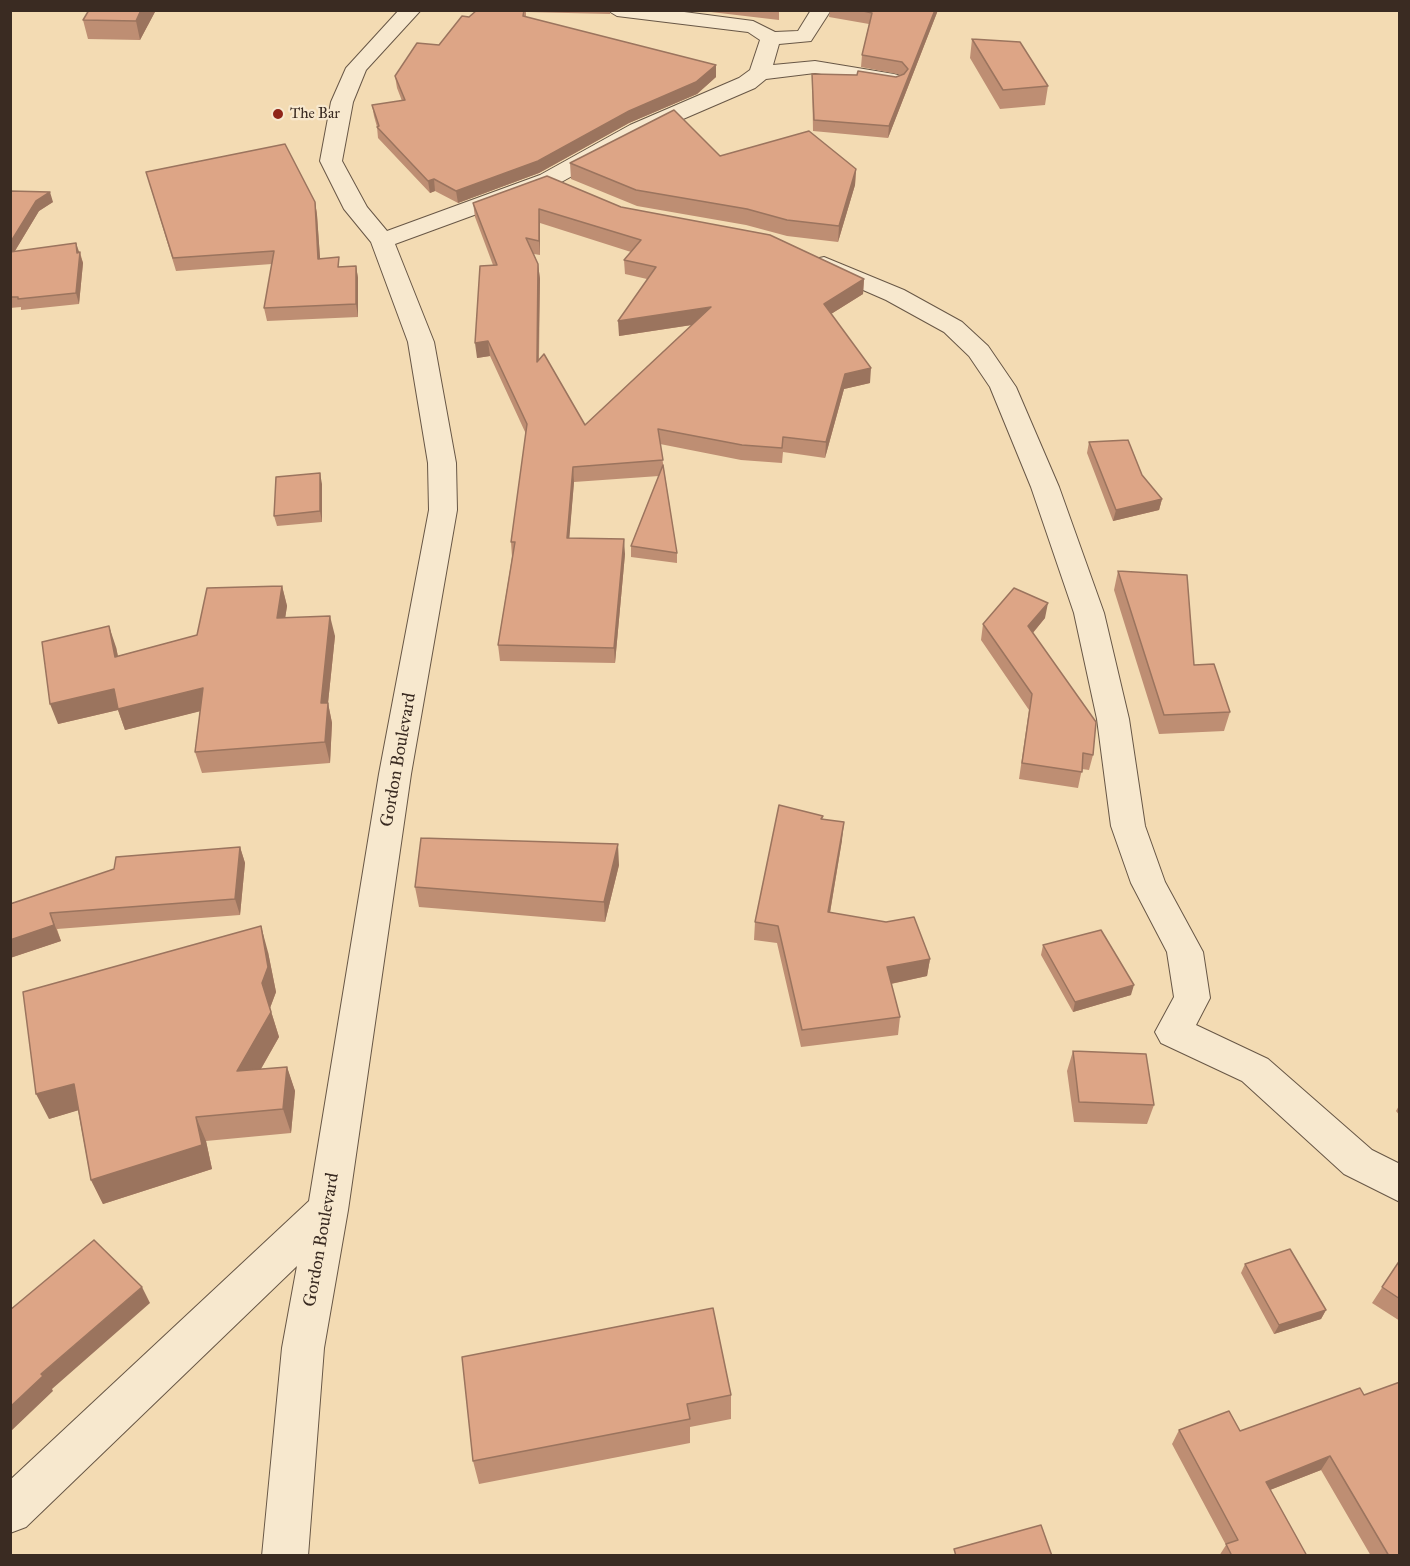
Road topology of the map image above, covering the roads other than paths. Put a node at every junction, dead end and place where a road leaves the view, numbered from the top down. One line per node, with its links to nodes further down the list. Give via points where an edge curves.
1 (411, 10): 11 (street, Gordon Boulevard, via 356,68 334,134 331,161 356,208)
2 (617, 10): 5 (street, via 753,27)
3 (821, 10): 4 (street)
4 (804, 37): 5 (street); 6 (street, via 816,53)
5 (771, 38): 7 (street)
6 (816, 68): 7 (street); 8 (street)
7 (760, 73): 9 (street, via 711,100 638,130)
8 (894, 80)
9 (548, 180): 10 (street); 11 (street)
10 (579, 193)
11 (382, 241): 14 (street, Gordon Boulevard, via 420,342 442,463 443,510 395,774)
12 (799, 253): 13 (street, via 895,295 953,327 979,351 1003,387 1045,487 1089,613 1113,719 1128,826 1148,883 1185,952 1192,998 1174,1032 1255,1070 1358,1162)
13 (1400, 1184)
14 (328, 1210): 15 (street); 16 (street, Gordon Boulevard, via 303,1347)
15 (10, 1511)
16 (285, 1556)

